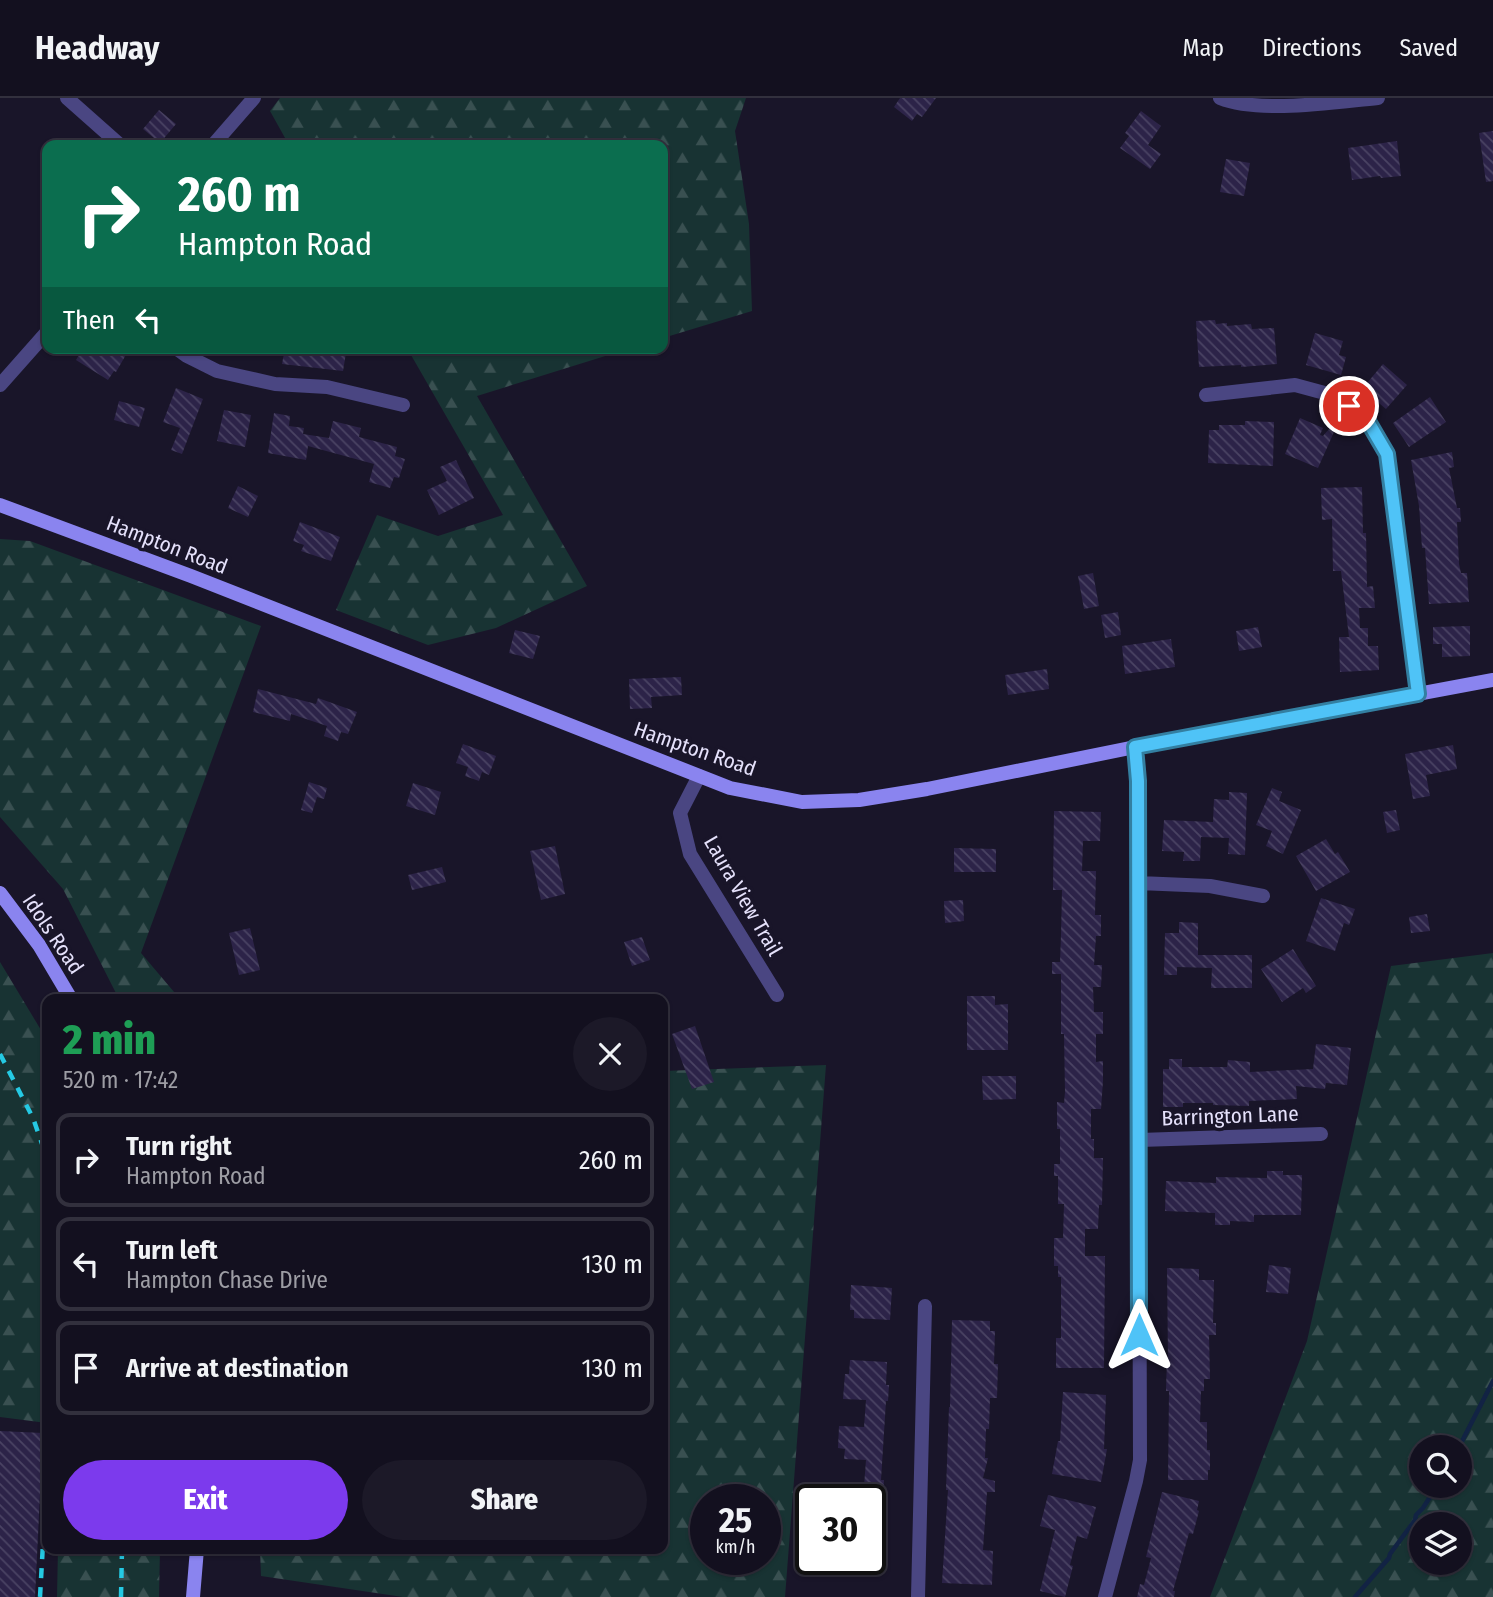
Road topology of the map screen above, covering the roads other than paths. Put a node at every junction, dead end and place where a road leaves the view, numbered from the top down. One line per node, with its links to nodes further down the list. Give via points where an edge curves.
1 (67, 98): 5 (street)
2 (254, 98): 6 (street)
3 (1220, 98): 4 (street, via 1276,106)
4 (1378, 98)
5 (114, 140)
6 (217, 140)
7 (42, 338): 9 (street)
8 (184, 354): 11 (street, via 217,371 275,384 327,387)
9 (0, 385)
10 (1206, 395): 14 (street, via 1295,385 1332,395 1366,418 1387,454)
11 (403, 405)
12 (0, 505): 16 (main road, Hampton Road)
13 (1493, 680): 14 (main road, Hampton Road)
14 (1418, 694): 15 (main road, Hampton Road)
15 (1135, 747): 16 (main road, Hampton Road, via 859,800 802,802 730,788); 17 (street)
16 (699, 776): 21 (street, Laura View Trail, via 680,813 690,854)
17 (1139, 883): 19 (street, via 1210,886); 23 (street)
18 (0, 893): 20 (main road, Idols Road)
19 (1263, 896)
20 (68, 994)
21 (777, 995)
22 (1321, 1134): 23 (street, Barrington Lane)
23 (1140, 1140): 28 (street, via 1140,1460)
24 (925, 1306): 27 (street)
25 (197, 1554): 26 (main road)
26 (193, 1597)
27 (918, 1597)
28 (1105, 1597)

